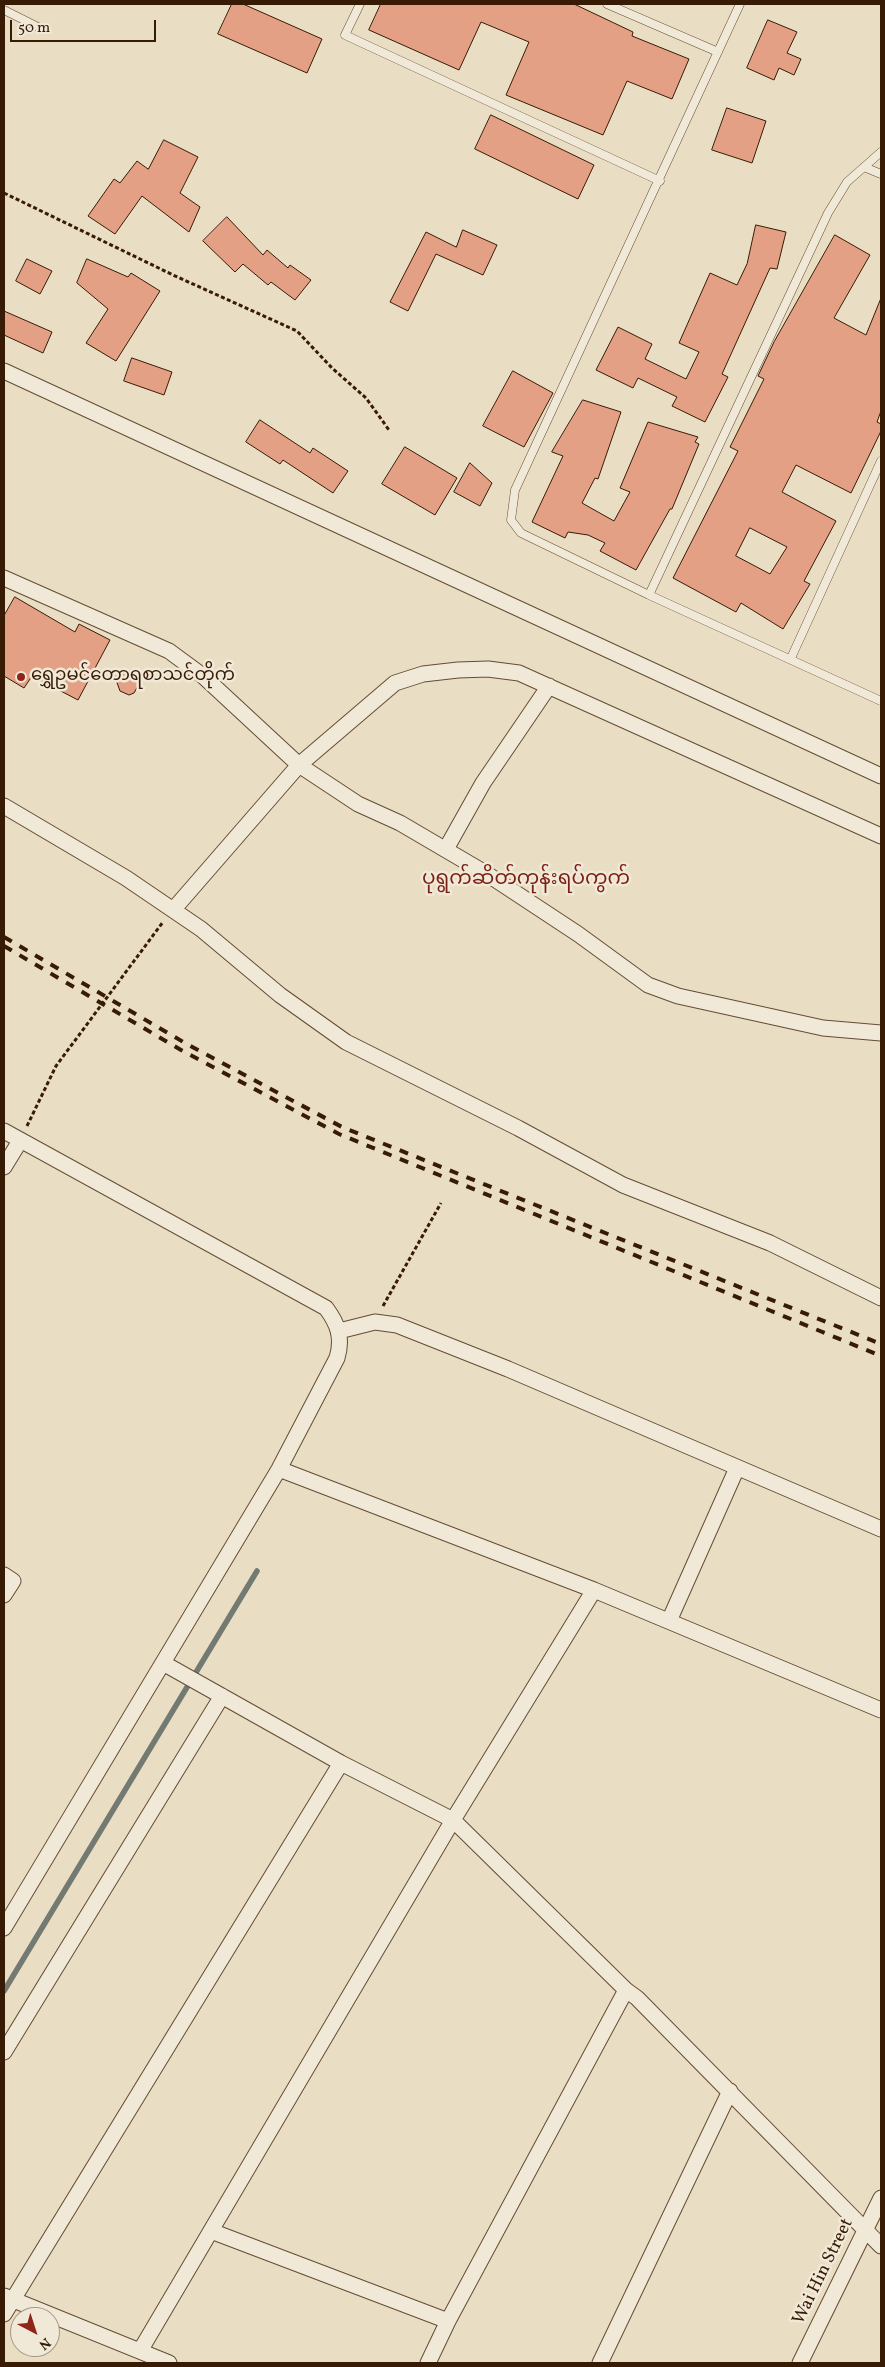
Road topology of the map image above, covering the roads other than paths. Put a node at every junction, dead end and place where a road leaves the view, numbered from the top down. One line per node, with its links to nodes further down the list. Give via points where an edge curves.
1 (360, 4): 10 (lane, via 345,35)
2 (607, 4): 6 (lane)
3 (740, 4): 6 (lane)
4 (4, 10): 5 (lane)
5 (42, 29)
6 (718, 52): 10 (lane)
7 (881, 152): 8 (lane)
8 (864, 168): 9 (lane); 14 (lane, via 847,182 828,213)
9 (881, 174)
10 (660, 181): 14 (lane, via 515,490 511,520 521,533)
11 (4, 371): 19 (street)
12 (881, 462): 15 (lane)
13 (4, 578): 18 (street, via 169,651 203,676)
14 (649, 595): 15 (lane)
15 (791, 658): 17 (lane)
16 (549, 686): 18 (street, via 519,673 488,669 423,674 395,683); 21 (street); 22 (street, via 483,783)
17 (881, 701)
18 (299, 765): 22 (street, via 358,804); 23 (street)
19 (881, 776)
20 (4, 806): 23 (street, via 126,878)
21 (881, 836)
22 (446, 849): 24 (street, via 578,934 648,985 678,996 822,1028)
23 (173, 910): 28 (street, via 201,929 280,995 346,1042 623,1185 770,1243)
24 (881, 1033)
25 (4, 1131): 26 (street)
26 (20, 1141): 27 (street); 29 (street, via 326,1308)
27 (4, 1167)
28 (881, 1298)
29 (339, 1331): 30 (street, via 375,1322 397,1325); 31 (street, via 341,1345 337,1358)
30 (737, 1468): 32 (street); 36 (street)
31 (280, 1469): 34 (street); 37 (street)
32 (881, 1529)
33 (4, 1575): 35 (street, via 13,1581)
34 (594, 1590): 36 (street); 41 (street)
35 (4, 1595)
36 (669, 1621): 39 (street)
37 (166, 1665): 38 (street); 42 (street)
38 (222, 1696): 40 (street); 44 (street)
39 (881, 1710)
40 (341, 1763): 41 (street); 50 (street)
41 (453, 1820): 43 (street); 48 (street)
42 (4, 1928)
43 (626, 1990): 45 (street); 52 (street)
44 (4, 2052)
45 (730, 2091): 47 (street); 56 (street)
46 (881, 2198): 47 (street, Wai Hin Street)
47 (866, 2229): 49 (street); 57 (street, Wai Hin Street)
48 (210, 2231): 52 (street); 53 (street)
49 (881, 2246)
50 (8, 2298): 51 (street); 53 (street)
51 (4, 2314)
52 (448, 2321): 55 (street)
53 (140, 2351): 54 (street)
54 (169, 2363)
55 (428, 2363)
56 (600, 2363)
57 (800, 2363)

